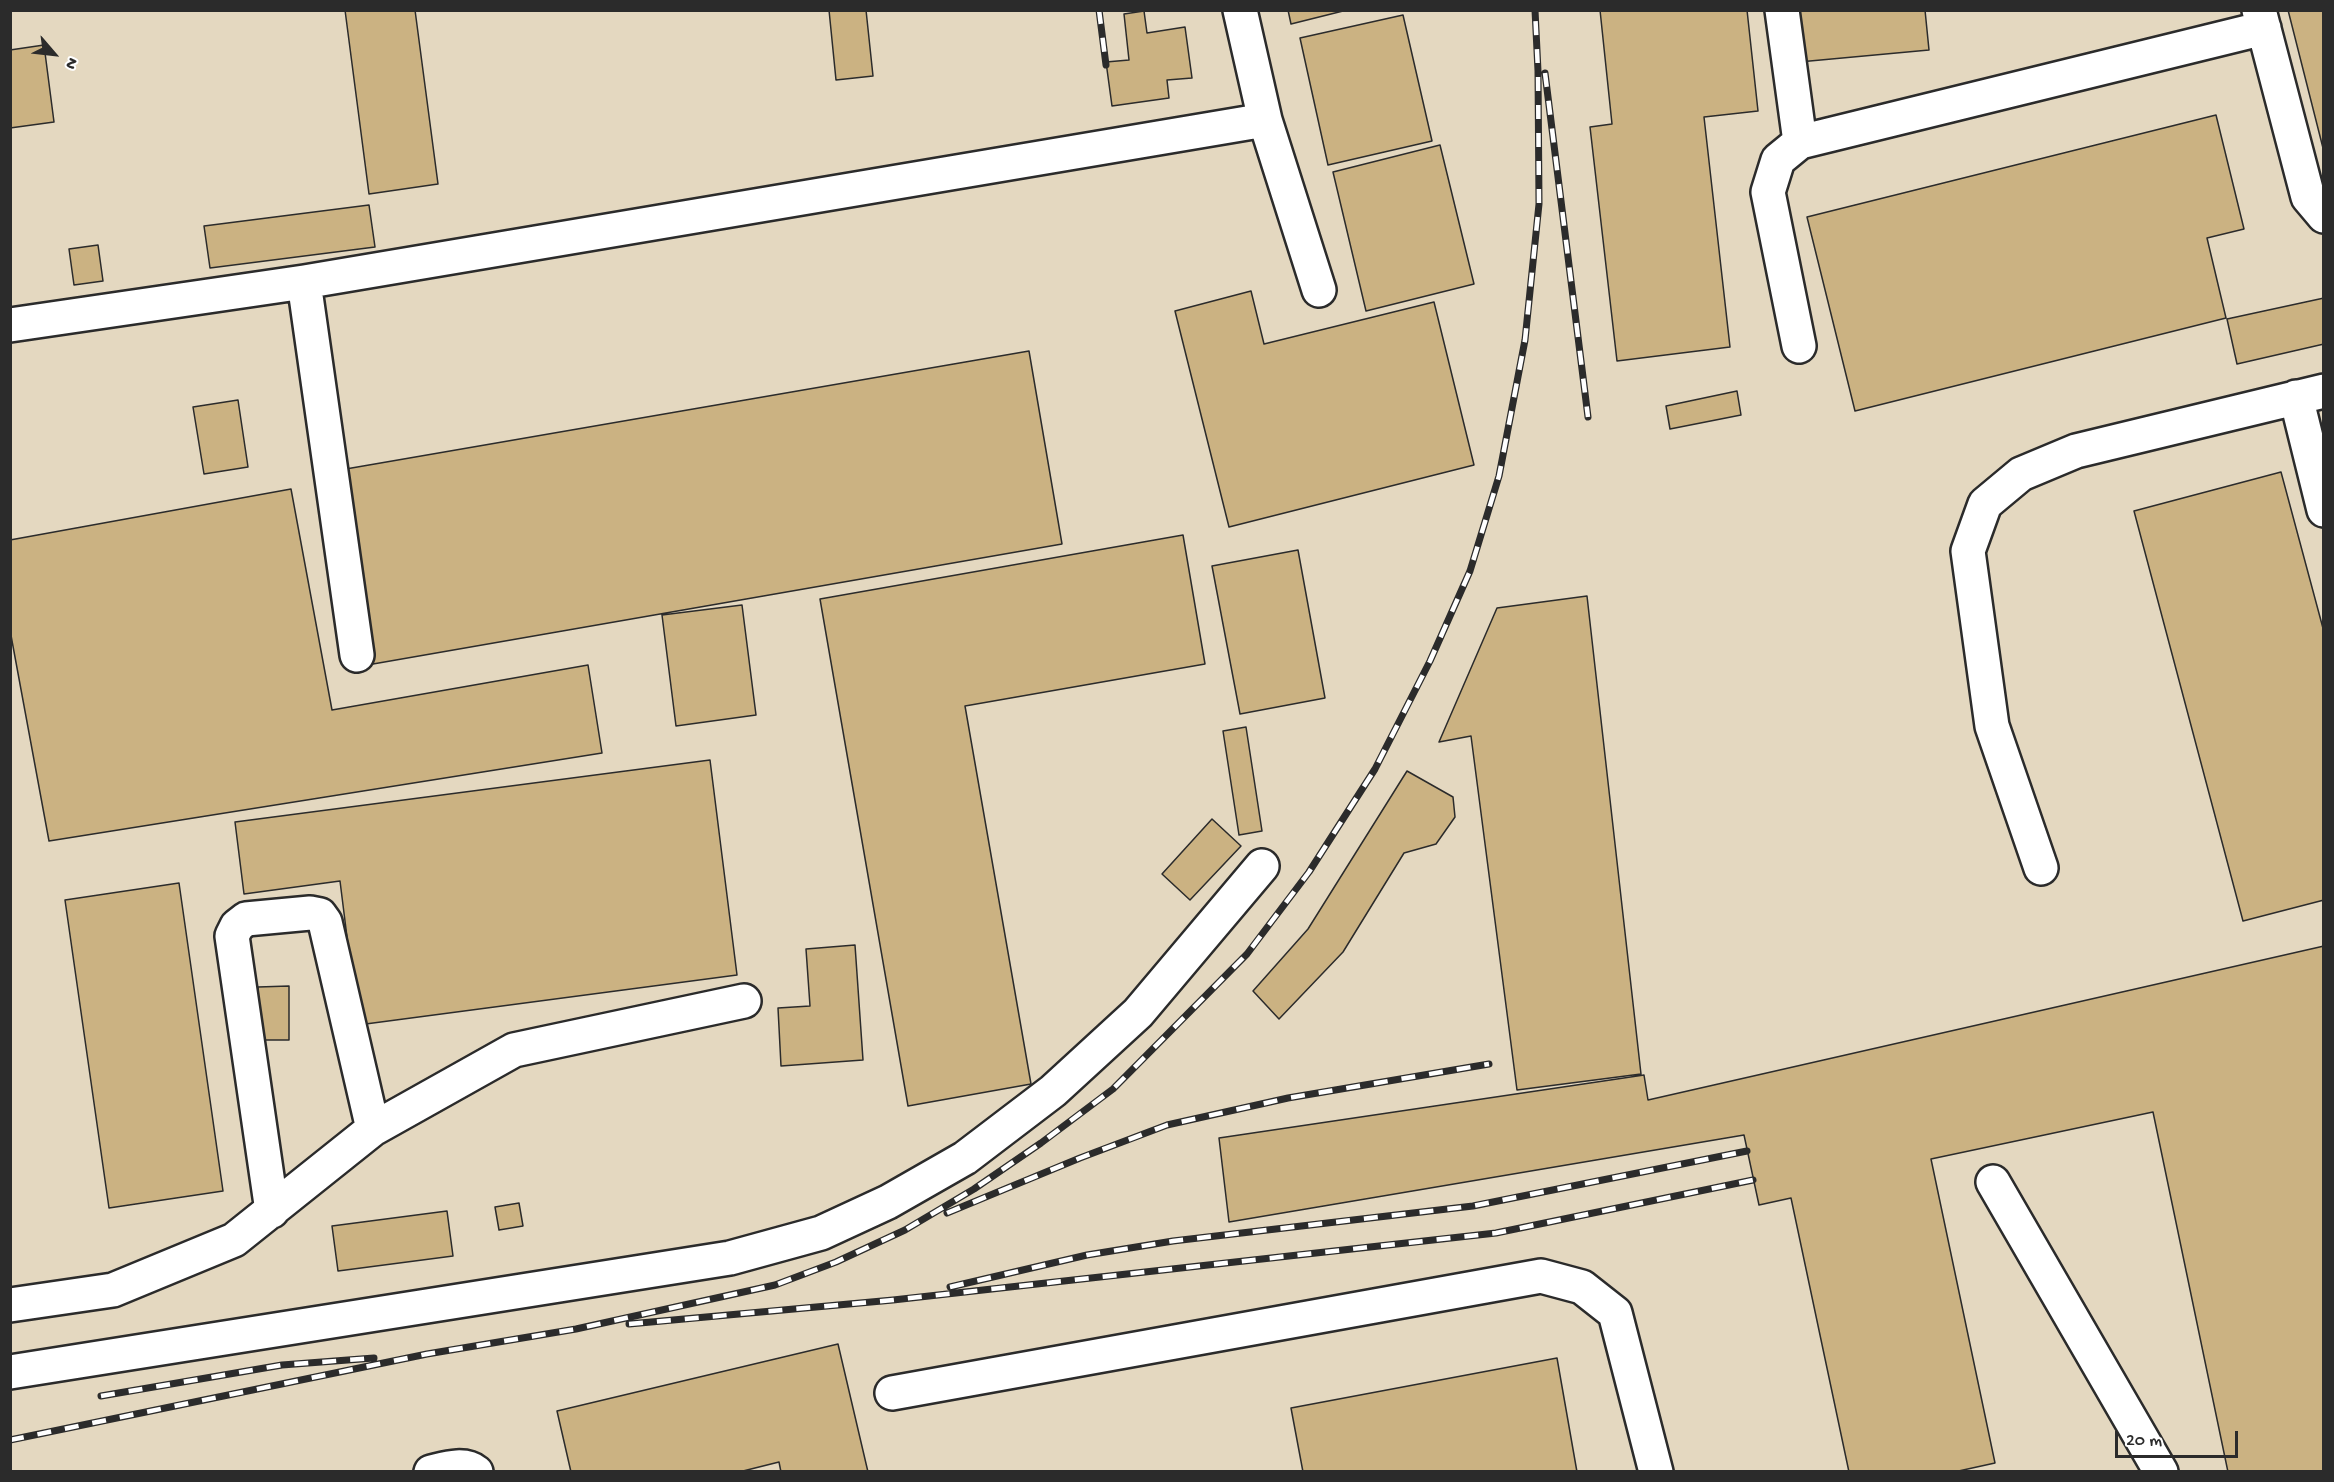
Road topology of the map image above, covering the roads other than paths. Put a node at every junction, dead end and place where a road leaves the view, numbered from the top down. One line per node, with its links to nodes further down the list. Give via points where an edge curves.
1 (1240, 10): 4 (lane)
2 (1782, 10): 5 (lane)
3 (2262, 19): 5 (lane); 6 (lane, via 2308,197)
4 (1265, 120): 7 (lane); 8 (lane)
5 (1800, 142): 10 (lane, via 1778,160 1767,192)
6 (2324, 216)
7 (304, 282): 9 (lane); 13 (lane)
8 (1319, 290)
9 (10, 325)
10 (1799, 346)
11 (2310, 394): 12 (lane); 15 (lane, via 2076,450 2021,474 1985,504 1968,551 1992,726)
12 (2324, 510)
13 (357, 655)
14 (1262, 866): 21 (lane, via 1138,1013 1053,1091 964,1158 888,1202 820,1233 730,1258)
15 (2042, 868)
16 (744, 1001): 17 (lane, via 514,1050)
17 (373, 1129): 19 (lane); 19 (lane, via 325,922 320,915 310,913 246,920 232,936)
18 (1993, 1182): 26 (lane)
19 (272, 1211): 20 (lane, via 234,1240 113,1290)
20 (10, 1305)
21 (10, 1372)
22 (892, 1394): 25 (lane, via 1541,1276 1582,1287 1615,1313)
23 (431, 1472): 24 (lane, via 459,1467)
24 (476, 1472)
25 (1656, 1472)
26 (2161, 1472)

